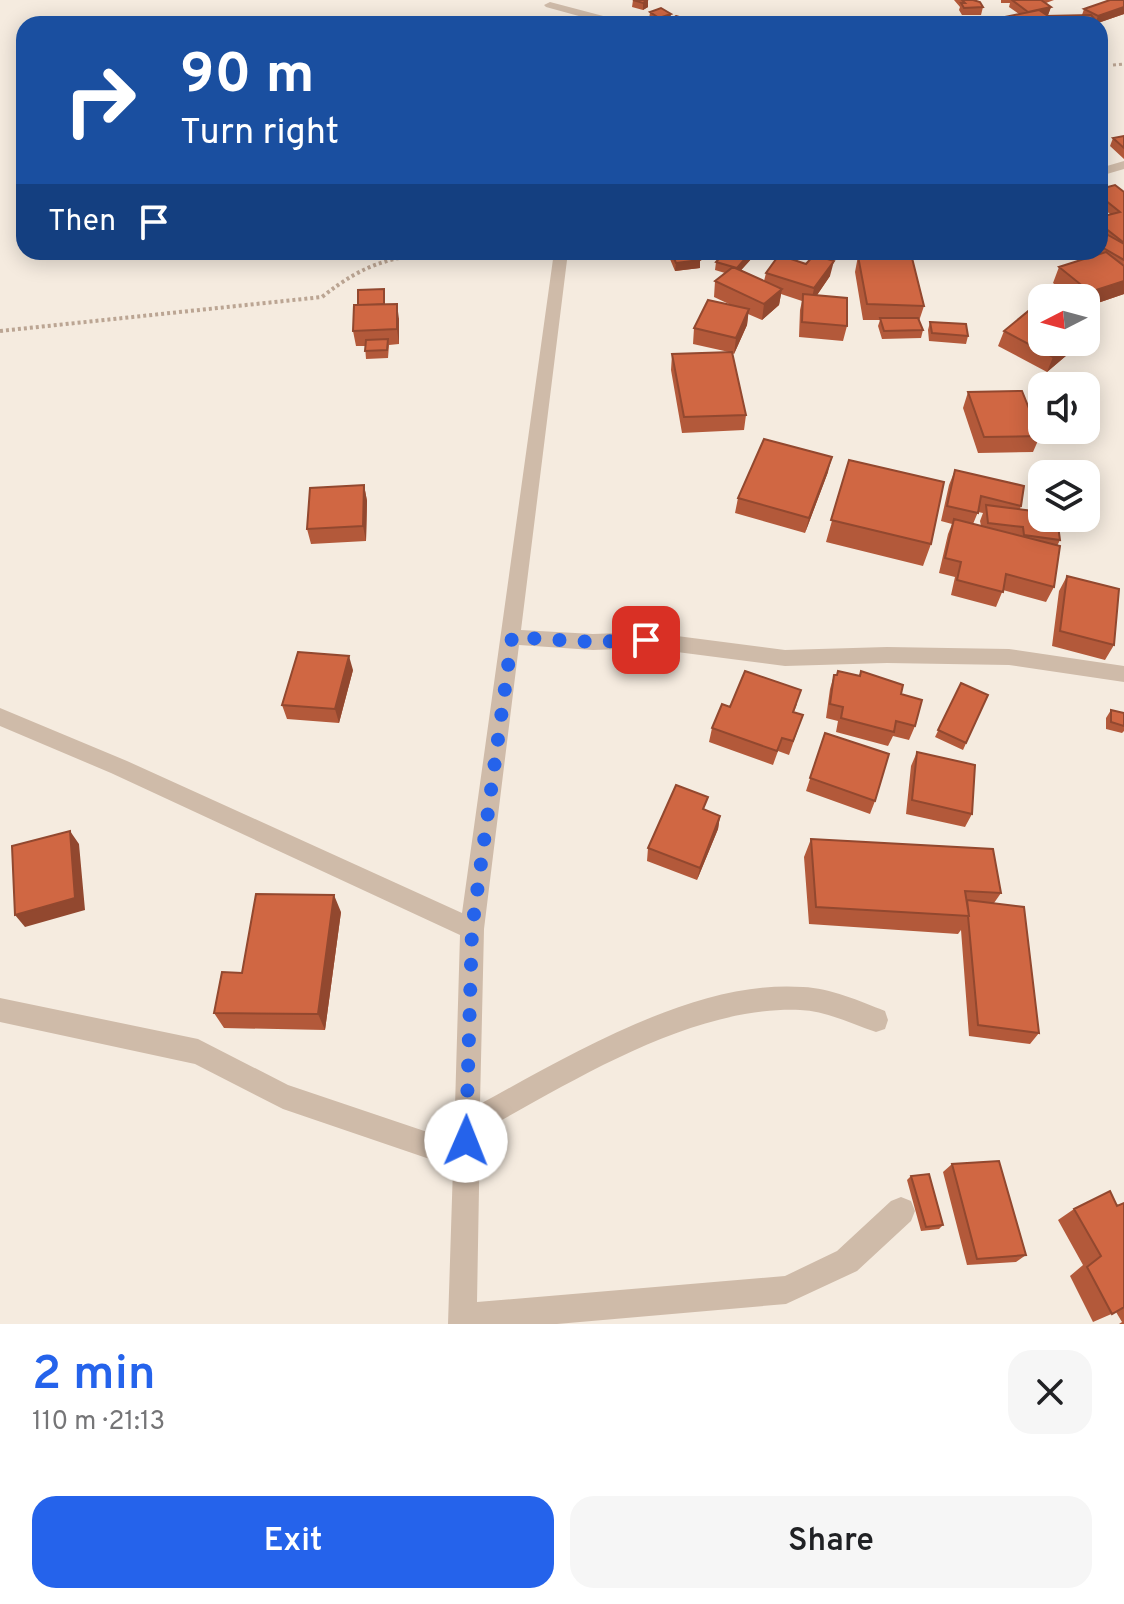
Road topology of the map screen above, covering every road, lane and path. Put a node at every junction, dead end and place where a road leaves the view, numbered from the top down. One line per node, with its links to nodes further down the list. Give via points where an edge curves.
1 (550, 2): 2 (street)
2 (596, 16)
3 (1124, 64): 4 (path)
4 (1113, 65)
5 (382, 260): 7 (path, via 348,276 322,297 301,301)
6 (560, 260): 8 (street)
7 (0, 331)
8 (512, 637): 9 (street, via 646,640 785,658 1009,657); 11 (street)
9 (1124, 674)
10 (0, 717): 11 (street)
11 (472, 929): 14 (street)
12 (0, 1010): 15 (street, via 198,1052 283,1096)
13 (876, 1020): 14 (street, via 802,998 750,1000 597,1055)
14 (467, 1125): 15 (street)
15 (466, 1158): 17 (street)
16 (901, 1211): 17 (street, via 847,1261 786,1290)
17 (462, 1321)

